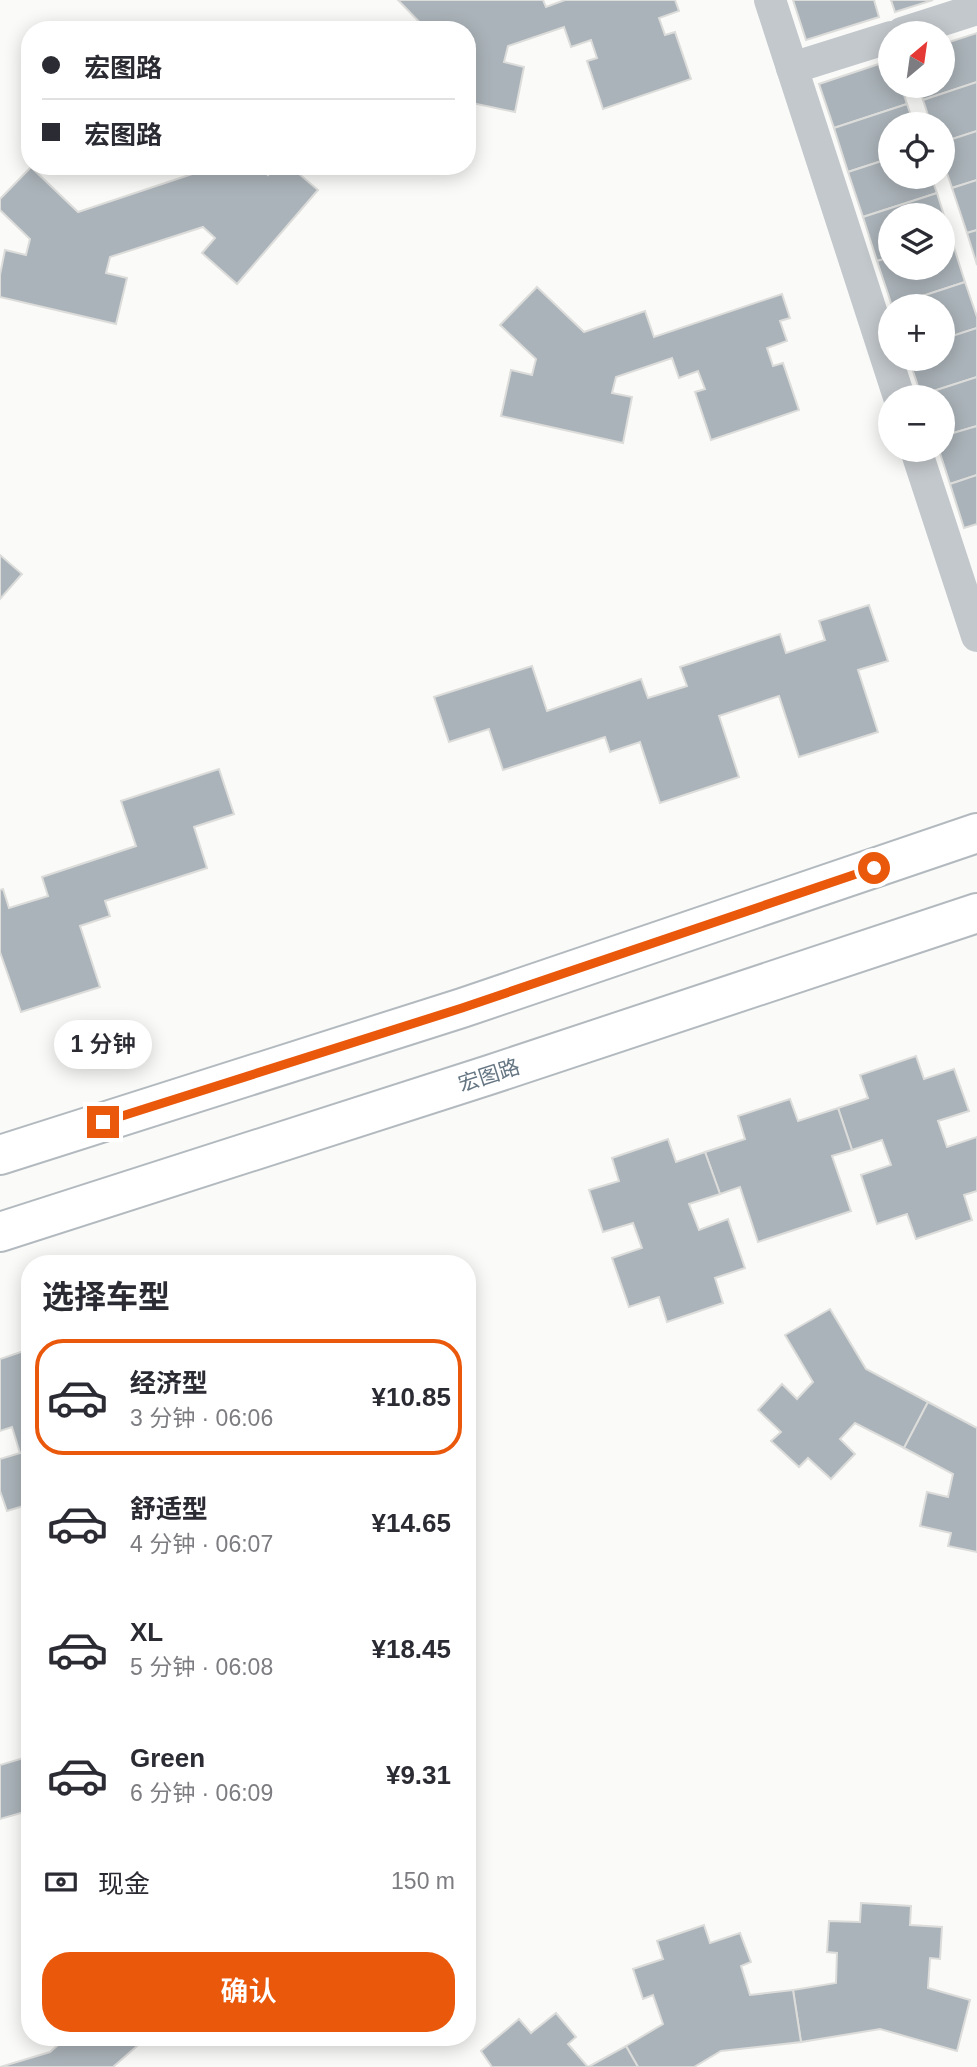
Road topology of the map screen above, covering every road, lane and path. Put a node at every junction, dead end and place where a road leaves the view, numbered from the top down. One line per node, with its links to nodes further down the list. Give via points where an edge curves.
1 (770, 0): 5 (street)
2 (977, 9): 3 (street)
3 (940, 21)
4 (878, 41): 5 (street)
5 (792, 68): 6 (street)
6 (895, 385)
7 (920, 462): 8 (street)
8 (977, 636)
9 (977, 833): 11 (main road, via 462,1008)
10 (977, 913): 12 (main road, 宏图路)
11 (0, 1155)
12 (0, 1232)

